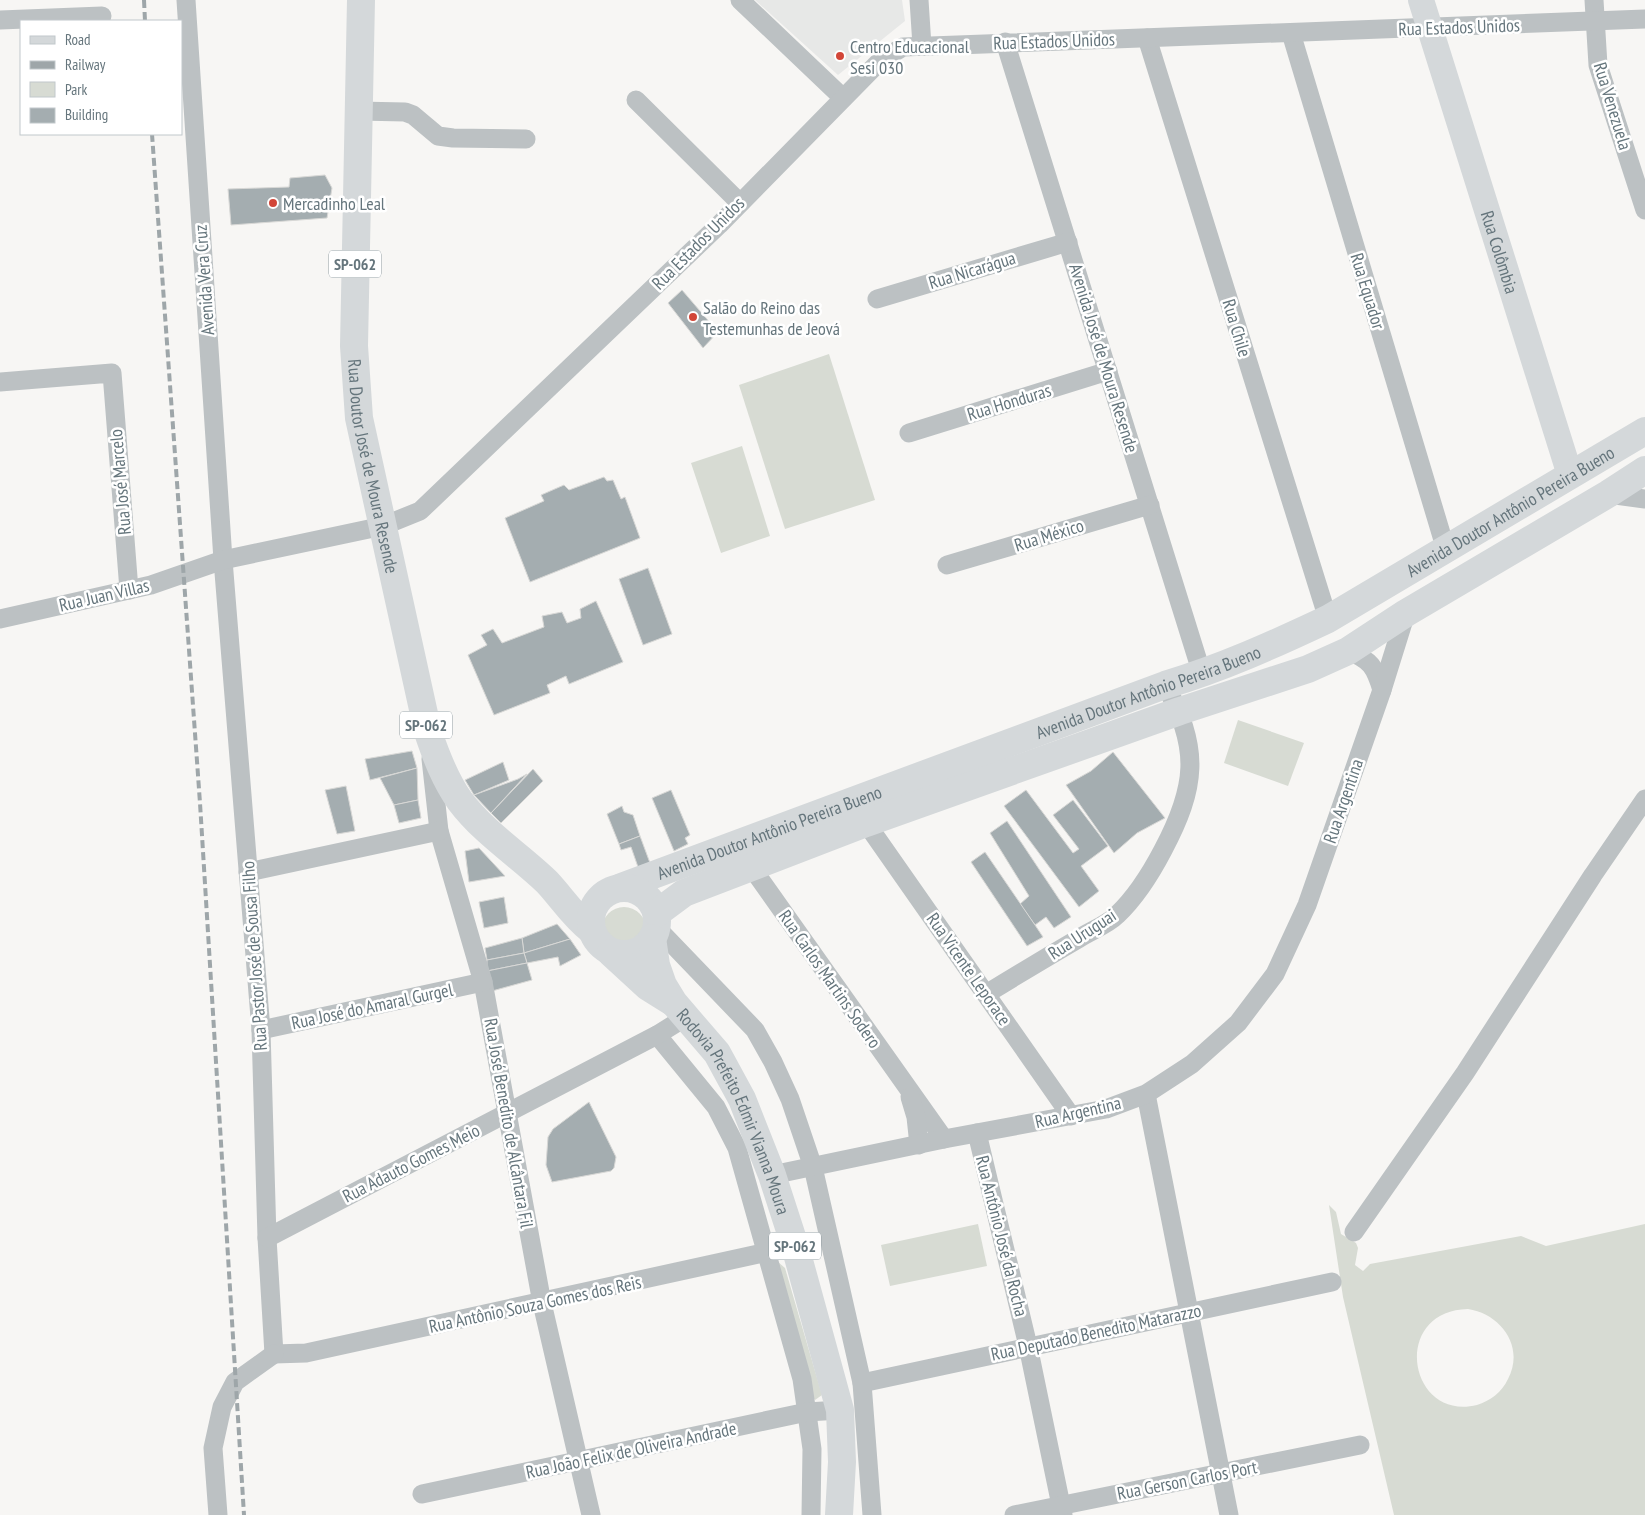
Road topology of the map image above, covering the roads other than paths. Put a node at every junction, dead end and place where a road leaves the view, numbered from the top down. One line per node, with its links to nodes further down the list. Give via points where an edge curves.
1 (186, 0): 35 (street, Avenida Vera Cruz)
2 (361, 0): 18 (main road, Rua Doutor José de Moura Resende / SP-062)
3 (740, 0): 16 (street)
4 (919, 0): 15 (street)
5 (1421, 0): 11 (street, Rua Colômbia)
6 (1594, 0): 10 (street, Rua Venezuela)
7 (102, 16): 9 (street)
8 (1645, 19): 10 (street, Rua Estados Unidos)
9 (0, 20)
10 (1595, 22): 11 (street, Rua Estados Unidos); 21 (street, Rua Venezuela, via 1598,65)
11 (1430, 28): 12 (street, Rua Estados Unidos); 29 (street, Rua Colômbia)
12 (1291, 33): 13 (street, Rua Estados Unidos); 34 (street, Rua Equador)
13 (1147, 38): 14 (street, Rua Estados Unidos); 40 (street, Rua Chile)
14 (1005, 42): 15 (street, Rua Estados Unidos); 22 (street, Avenida José de Moura Resende)
15 (922, 46): 16 (street, Rua Estados Unidos, via 903,47 881,60)
16 (844, 98): 20 (street, Rua Estados Unidos)
17 (636, 100): 20 (street)
18 (358, 111): 19 (street, via 405,112 438,136); 33 (main road, Rua Doutor José de Moura Resende / SP-062, via 354,346 359,418)
19 (526, 139)
20 (740, 203): 33 (street, Rua Estados Unidos, via 420,511)
21 (1645, 210)
22 (1068, 242): 23 (street, Rua Nicarágua); 24 (street, Avenida José de Moura Resende)
23 (877, 299)
24 (1108, 372): 27 (street, Rua Honduras); 32 (street, Avenida José de Moura Resende)
25 (0, 382): 37 (street, Rua José Marcelo, via 112,373)
26 (1645, 431): 29 (main road, Avenida Doutor Antônio Pereira Bueno)
27 (909, 433)
28 (1645, 470): 31 (main road, Avenida Doutor Antônio Pereira Bueno)
29 (1569, 475): 31 (main road, via 1596,482); 31 (main road, via 1560,502); 34 (main road, Avenida Doutor Antônio Pereira Bueno)
30 (1645, 499): 31 (street)
31 (1593, 503): 38 (main road, Avenida Doutor Antônio Pereira Bueno)
32 (1150, 505): 36 (street, Rua México); 42 (street, Avenida José de Moura Resende)
33 (383, 526): 35 (street, Rua Estados Unidos); 46 (main road, Rua Doutor José de Moura Resende / SP-062)
34 (1446, 550): 40 (main road, Avenida Doutor Antônio Pereira Bueno)
35 (215, 563): 37 (street, Rua Juan Villas); 51 (street, Rua Pastor José de Sousa Filho)
36 (947, 565)
37 (129, 590): 39 (street, Rua Juan Villas)
38 (1406, 613): 41 (main road, Avenida Doutor Antônio Pereira Bueno); 44 (street, Rua Argentina)
39 (0, 619)
40 (1328, 619): 42 (main road, Avenida Doutor Antônio Pereira Bueno)
41 (1348, 651): 44 (street, via 1364,658 1376,670); 45 (main road, Avenida Doutor Antônio Pereira Bueno, via 1308,669)
42 (1202, 674): 43 (main road, Avenida Doutor Antônio Pereira Bueno)
43 (1166, 685): 45 (street, Rua Uruguai); 53 (main road, Avenida Doutor Antônio Pereira Bueno)
44 (1382, 690): 63 (street, Rua Argentina, via 1307,905 1275,974 1238,1023 1192,1064)
45 (1180, 711): 48 (main road, Avenida Doutor Antônio Pereira Bueno); 58 (street, Rua Uruguai, via 1188,738 1188,791 1178,821 1150,875 1116,916)
46 (428, 732): 49 (street, Rua José Benedito de Alcântara Fil); 52 (main road, Rua Doutor José de Moura Resende / SP-062, via 442,771 461,802)
47 (1645, 799): 71 (street, via 1465,1073)
48 (866, 823): 50 (main road, Avenida Doutor Antônio Pereira Bueno); 58 (street, Rua Vicente Leporace)
49 (439, 831): 51 (street); 57 (street, Rua José Benedito de Alcântara Fil)
50 (752, 868): 54 (main road, Avenida Doutor Antônio Pereira Bueno, via 684,893); 62 (street, Rua Carlos Martins Sodero)
51 (248, 872): 60 (street, Rua Pastor José de Sousa Filho)
52 (547, 883): 53 (main road, Rua Doutor José de Moura Resende / SP-062, via 582,898); 55 (main road, Rua Doutor José de Moura Resende / SP-062)
53 (610, 892): 54 (main road, SP-062, via 636,889 650,900); 55 (main road, via 593,908)
54 (655, 926): 56 (main road, via 644,948 628,955); 59 (main road, Rodovia Prefeito Edmir Vianna Moura / SP-062, via 656,965 663,985); 69 (street, via 755,1030 790,1099)
55 (591, 930): 56 (main road, SP-062, via 597,942)
56 (611, 953): 59 (main road, Rodovia Prefeito Edmir Vianna Moura / SP-062, via 648,987)
57 (483, 982): 60 (street, Rua José do Amaral Gurgel); 64 (street, Rua José Benedito de Alcântara Fil)
58 (986, 994): 65 (street, Rua Vicente Leporace)
59 (680, 1010): 61 (street, Rua Adauto Gomes Meio); 70 (main road, Rodovia Prefeito Edmir Vianna Moura / SP-062, via 717,1053 742,1099)
60 (261, 1030): 72 (street, Rua Pastor José de Sousa Filho)
61 (657, 1035): 64 (street, Rua Adauto Gomes Meio); 74 (street, via 716,1107 737,1148)
62 (908, 1091): 67 (street, Rua Carlos Martins Sodero); 68 (street, Rua Carlos Martins Sodero, via 916,1117)
63 (1146, 1094): 65 (street, Rua Argentina, via 1106,1109); 77 (street)
64 (506, 1114): 72 (street, Rua Adauto Gomes Meio); 76 (street, Rua José Benedito de Alcântara Fil)
65 (1071, 1116): 66 (street, Rua Argentina)
66 (977, 1133): 67 (street, Rua Argentina); 78 (street, Rua Antônio José da Rocha)
67 (944, 1139): 68 (street, Rua Argentina)
68 (919, 1146): 69 (street, Rua Argentina)
69 (814, 1168): 70 (street, Rua Argentina); 80 (street)
70 (772, 1175): 73 (main road, Rodovia Prefeito Edmir Vianna Moura / SP-062)
71 (1354, 1232)
72 (267, 1238): 79 (street, Rua Pastor José de Sousa Filho)
73 (795, 1246): 74 (street, Rua Antônio Souza Gomes dos Reis); 81 (main road, Rodovia Prefeito Edmir Vianna Moura / SP-062)
74 (768, 1252): 76 (street, Rua Antônio Souza Gomes dos Reis); 82 (street, via 802,1379)
75 (1332, 1282): 77 (street, Rua Deputado Benedito Matarazzo)
76 (542, 1303): 79 (street, Rua Antônio Souza Gomes dos Reis, via 306,1353); 84 (street, Rua José Benedito de Alcântara Fil)
77 (1189, 1313): 78 (street, Rua Deputado Benedito Matarazzo); 85 (street)
78 (1028, 1346): 80 (street, Rua Deputado Benedito Matarazzo); 87 (street, Rua Antônio José da Rocha)
79 (274, 1354): 88 (street, via 235,1382 222,1407 213,1448)
80 (862, 1383): 92 (street)
81 (840, 1410): 82 (street, Rua João Felix de Oliveira Andrade); 91 (main road, Rodovia Prefeito Edmir Vianna Moura / SP-062)
82 (806, 1412): 84 (street, Rua João Felix de Oliveira Andrade); 90 (street, via 812,1449)
83 (1360, 1445): 85 (street, Rua Gerson Carlos Port)
84 (580, 1462): 86 (street, Rua João Felix de Oliveira Andrade); 89 (street, Rua José Benedito de Alcântara Fil)
85 (1220, 1473): 87 (street, Rua Gerson Carlos Port); 94 (street)
86 (422, 1494)
87 (1062, 1510): 93 (street, Rua Gerson Carlos Port)
88 (218, 1515)
89 (591, 1515)
90 (811, 1515)
91 (839, 1515)
92 (872, 1515)
93 (1014, 1515)
94 (1229, 1515)

